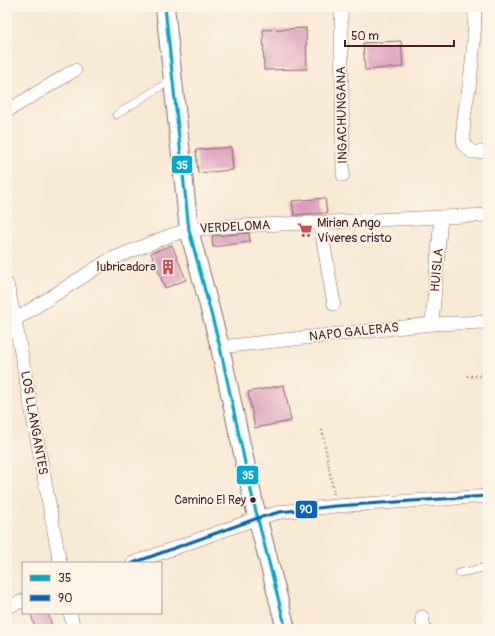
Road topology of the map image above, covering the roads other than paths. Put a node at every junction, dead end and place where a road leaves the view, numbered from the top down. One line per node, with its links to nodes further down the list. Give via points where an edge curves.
1 (165, 7): 5 (street)
2 (341, 7): 9 (street, INGACHUNGANA)
3 (475, 7): 8 (street, via 473,51 462,132 464,145 472,152)
4 (75, 70): 6 (street)
5 (173, 79): 7 (lane); 13 (street)
6 (7, 111)
7 (116, 115)
8 (488, 152)
9 (343, 175)
10 (488, 215): 11 (street, VERDELOMA)
11 (441, 217): 12 (street, VERDELOMA); 18 (street, HUISLA)
12 (320, 223): 13 (street, VERDELOMA); 15 (street)
13 (189, 230): 17 (street, VERDELOMA, via 109,260); 19 (street)
14 (7, 284): 17 (street, LOS LLANGANTES)
15 (334, 304)
16 (488, 322): 18 (street, NAPO GALERAS)
17 (11, 323): 22 (street, LOS LLANGANTES)
18 (432, 324): 19 (street, NAPO GALERAS)
19 (220, 347): 21 (street)
20 (488, 496): 21 (street, via 336,506 280,512)
21 (258, 518): 23 (street); 30 (street)
22 (60, 562)
23 (136, 562)
24 (488, 567): 25 (lane)
25 (459, 573)
26 (22, 602): 27 (street)
27 (7, 607)
28 (70, 614): 29 (street)
29 (74, 629)
30 (286, 629)

